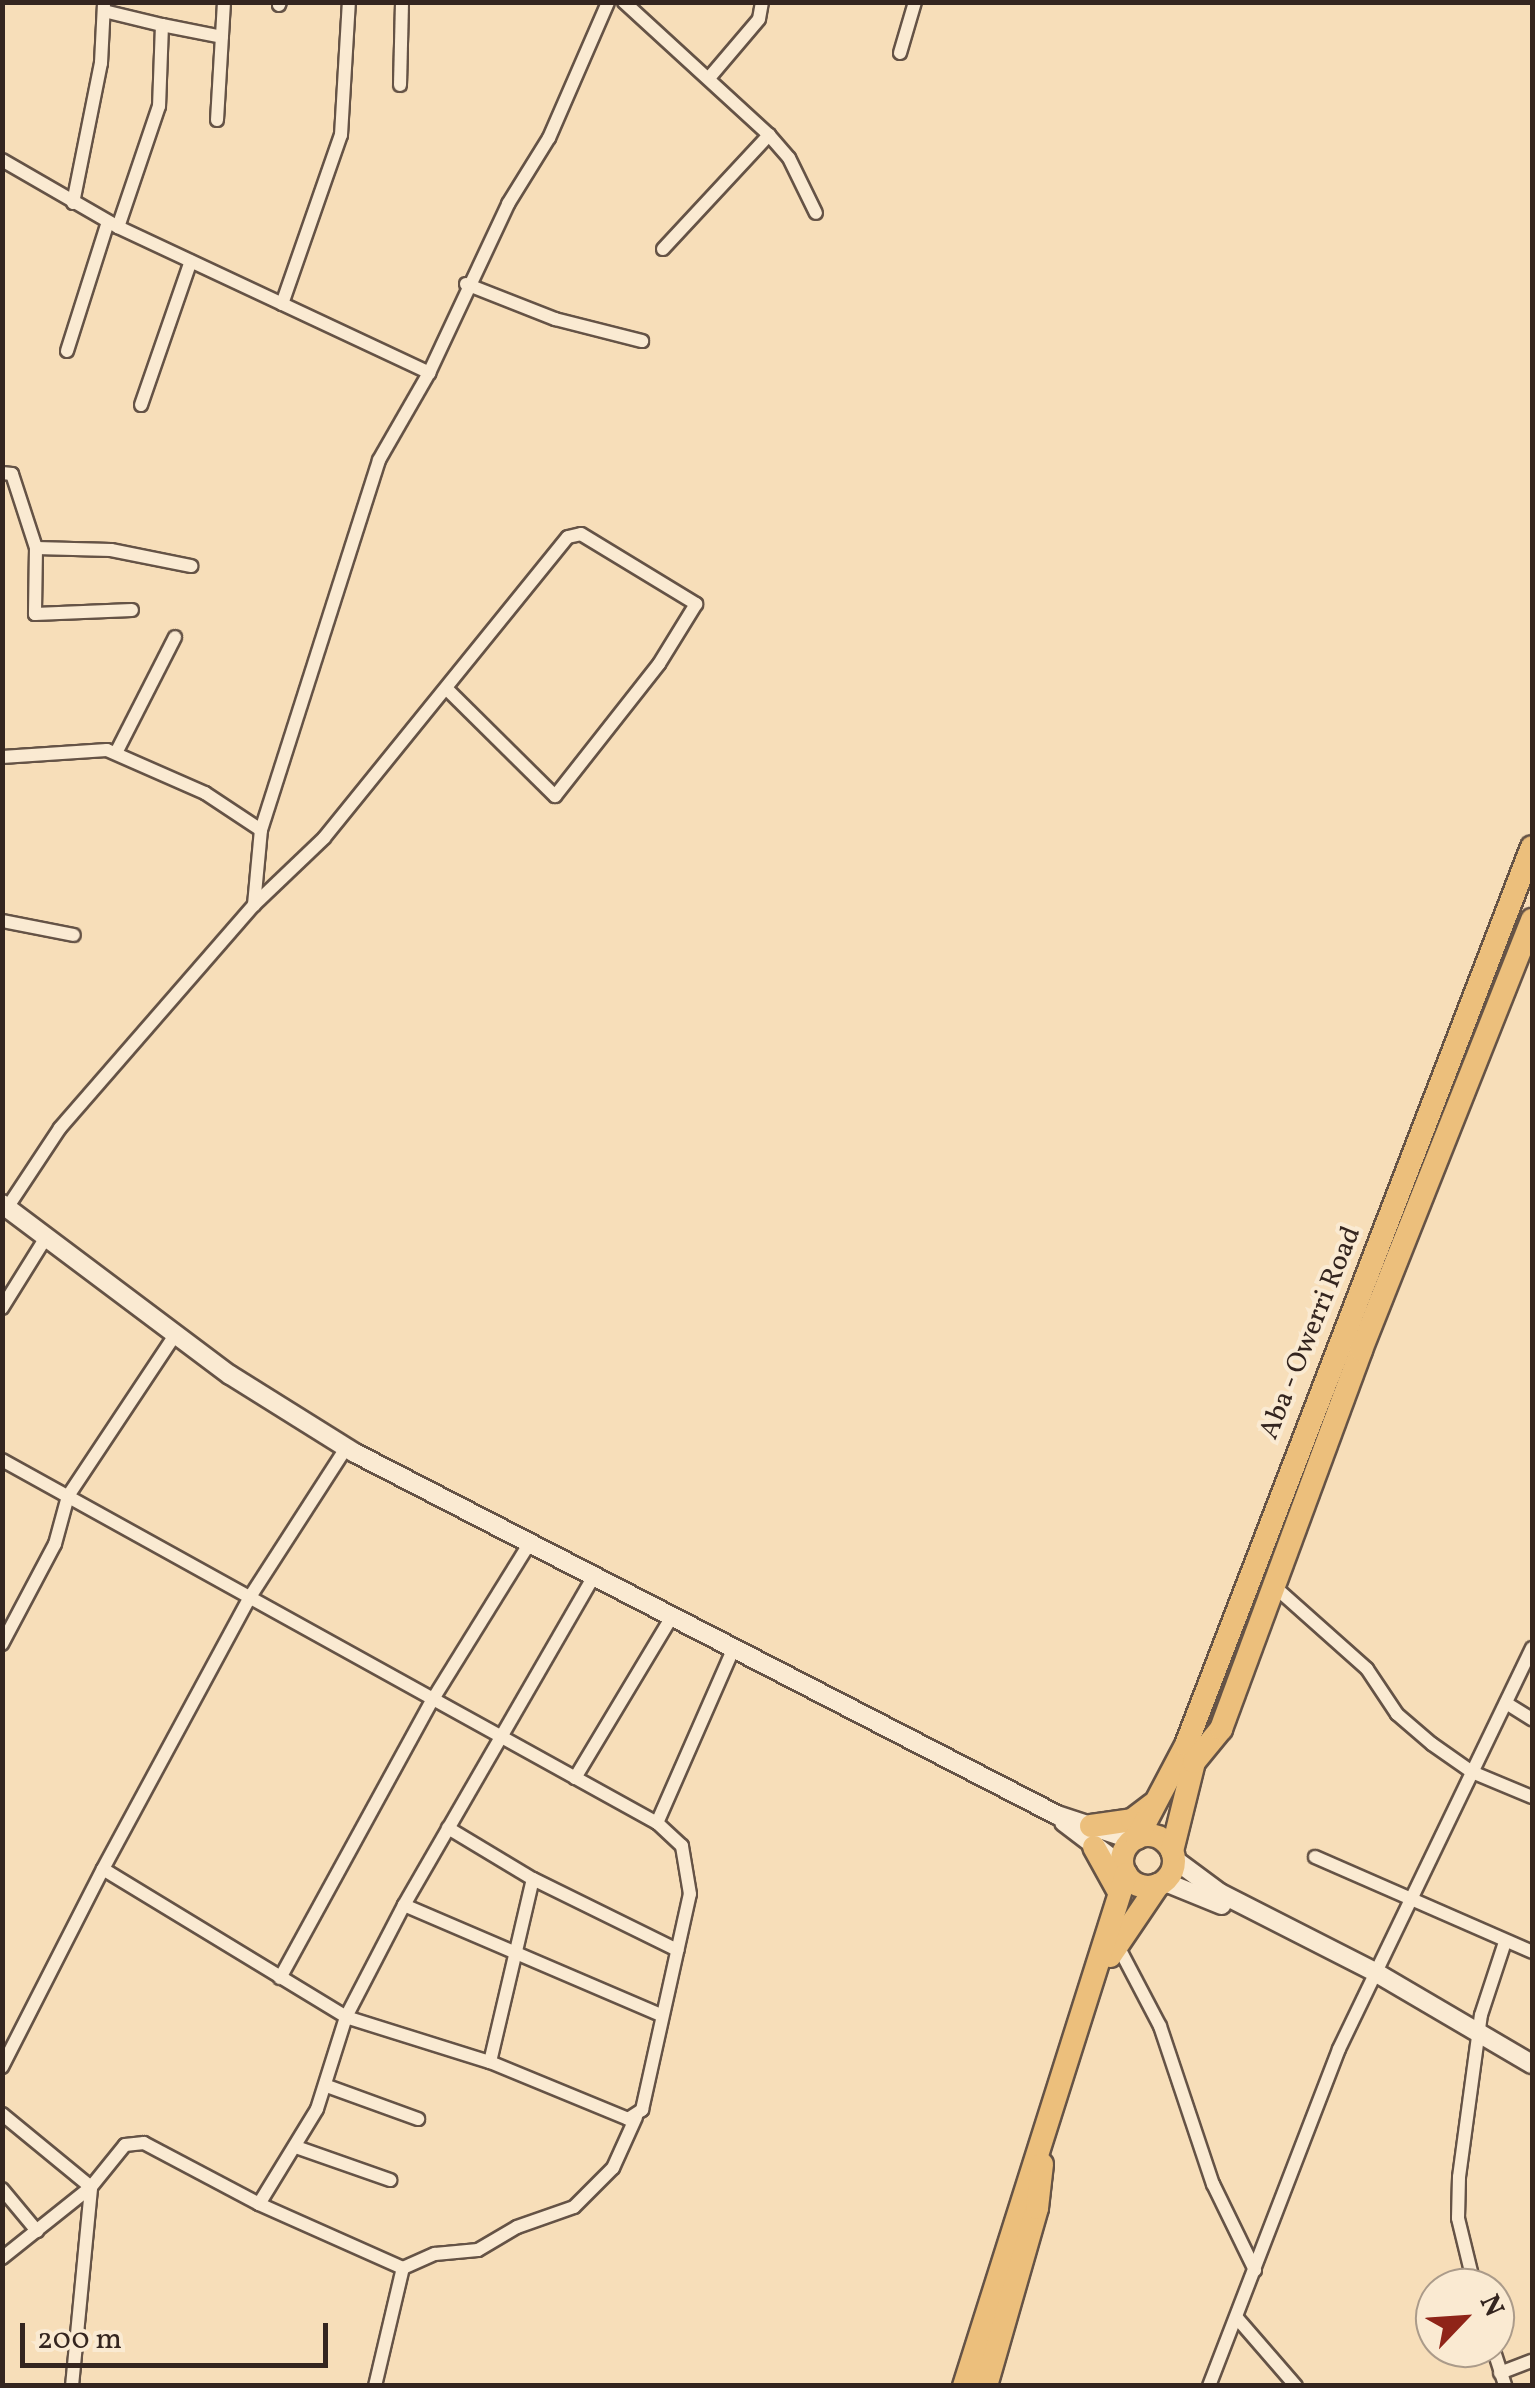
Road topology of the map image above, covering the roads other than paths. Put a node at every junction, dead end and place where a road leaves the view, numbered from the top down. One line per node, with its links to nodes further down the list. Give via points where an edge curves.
1 (224, 2): 10 (street)
2 (349, 2): 23 (street, via 341,135)
3 (402, 2): 13 (street)
4 (608, 2): 22 (street, via 549,138)
5 (624, 2): 12 (street)
6 (762, 2): 12 (street, via 759,19)
7 (915, 2): 11 (street)
8 (104, 7): 9 (street); 17 (street, via 101,63)
9 (162, 25): 10 (street); 19 (street, via 160,106)
10 (222, 37): 14 (street)
11 (900, 53)
12 (709, 78): 15 (street)
13 (400, 85)
14 (217, 120)
15 (769, 135): 18 (street, via 795,168); 20 (street)
16 (2, 160): 17 (street)
17 (73, 204): 19 (street)
18 (816, 213)
19 (113, 224): 21 (street); 25 (street)
20 (663, 248)
21 (191, 261): 23 (street); 27 (street)
22 (466, 284): 24 (street, via 554,319); 26 (street)
23 (282, 304): 26 (street)
24 (642, 341)
25 (67, 350)
26 (429, 373): 36 (street, via 379,460 356,518)
27 (141, 405)
28 (2, 473): 29 (street, via 12,474)
29 (36, 548): 30 (street, via 111,550); 31 (street, via 35,614)
30 (192, 566)
31 (132, 610)
32 (175, 636): 34 (street)
33 (447, 689): 33 (street, via 573,535 696,604 659,664 556,796); 38 (street, via 324,838)
34 (116, 752): 35 (street); 36 (street, via 205,793)
35 (2, 757)
36 (261, 830): 38 (street)
37 (1532, 847): 42 (highway, Aba - Owerri Road)
38 (254, 905): 43 (street, via 60,1128)
39 (1532, 920): 42 (highway, Aba - Owerri Road)
40 (2, 921): 41 (street)
41 (74, 935)
42 (1443, 1112): 52 (highway, Aba - Owerri Road); 64 (highway, Aba - Owerri Road)
43 (5, 1206): 44 (main road)
44 (46, 1238): 45 (street); 46 (main road)
45 (2, 1308)
46 (175, 1335): 47 (main road); 49 (street)
47 (346, 1448): 50 (main road); 53 (street)
48 (2, 1460): 49 (street)
49 (68, 1496): 53 (street); 55 (street, via 54,1544)
50 (528, 1546): 51 (main road); 58 (street)
51 (593, 1578): 54 (main road); 61 (street)
52 (1276, 1587): 62 (street, via 1368,1669 1398,1714); 70 (highway, Aba - Owerri Road, via 1221,1729 1194,1762)
53 (250, 1597): 58 (street); 72 (street)
54 (671, 1618): 57 (main road); 63 (street)
55 (2, 1644)
56 (1532, 1648): 59 (street)
57 (733, 1650): 66 (street); 68 (main road)
58 (433, 1699): 61 (street); 86 (street)
59 (1506, 1703): 60 (street); 62 (street)
60 (1532, 1719)
61 (500, 1737): 63 (street); 67 (street)
62 (1472, 1772): 65 (street); 76 (street)
63 (574, 1778): 66 (street)
64 (1166, 1791): 68 (highway, via 1132,1820); 69 (highway, Aba - Owerri Road)
65 (1532, 1797)
66 (657, 1822): 81 (street, via 678,1838 689,1869)
67 (448, 1828): 74 (street); 77 (street)
68 (1093, 1836): 69 (main road); 73 (highway)
69 (1135, 1839): 70 (highway, via 1161,1838); 73 (highway, Aba - Owerri Road)
70 (1173, 1855): 75 (highway, Aba - Owerri Road); 78 (main road, via 1220,1893)
71 (1315, 1857): 76 (street)
72 (103, 1868): 86 (street); 92 (street)
73 (1123, 1878): 75 (highway, via 1140,1886); 85 (highway, Aba - Owerri Road)
74 (533, 1879): 81 (street); 83 (street)
75 (1162, 1884): 78 (main road, via 1247,1916); 80 (highway, Aba - Owerri Road)
76 (1412, 1901): 79 (street); 84 (street)
77 (404, 1905): 83 (street); 88 (street)
78 (1280, 1921): 84 (main road)
79 (1505, 1942): 82 (street); 89 (street)
80 (1119, 1948): 85 (highway, Aba - Owerri Road); 107 (street, via 1160,2026 1212,2184)
81 (677, 1950): 87 (street)
82 (1532, 1952)
83 (510, 1955): 87 (street); 90 (street)
84 (1374, 1972): 89 (main road); 107 (street, via 1297,2151)
85 (1098, 1976): 97 (highway, Aba - Owerri Road)
86 (280, 1978): 88 (street)
87 (661, 2016): 95 (street)
88 (346, 2017): 90 (street); 93 (street)
89 (1482, 2032): 91 (main road); 106 (street, via 1459,2177 1458,2218)
90 (490, 2062): 95 (street)
91 (1532, 2064)
92 (2, 2067)
93 (327, 2086): 96 (street); 98 (street)
94 (2, 2114): 100 (street)
95 (636, 2117): 105 (street, via 612,2168 574,2207 478,2250 435,2254)
96 (418, 2119)
97 (1042, 2135): 113 (highway, Aba - Owerri Road); 114 (highway, Aba - Owerri Road, via 1036,2208)
98 (296, 2147): 99 (street); 102 (street)
99 (390, 2180)
100 (91, 2187): 102 (street, via 108,2158 126,2145 144,2143); 103 (street); 111 (street)
101 (2, 2189): 103 (street)
102 (259, 2204): 105 (street)
103 (37, 2231): 104 (street)
104 (2, 2258)
105 (402, 2268): 112 (street)
106 (1469, 2268)
107 (1255, 2270): 108 (street)
108 (1237, 2318): 115 (street); 116 (street)
109 (1532, 2361): 110 (street)
110 (1503, 2379)
111 (72, 2386)
112 (375, 2386)
113 (964, 2386)
114 (986, 2386)
115 (1209, 2386)
116 (1296, 2386)

